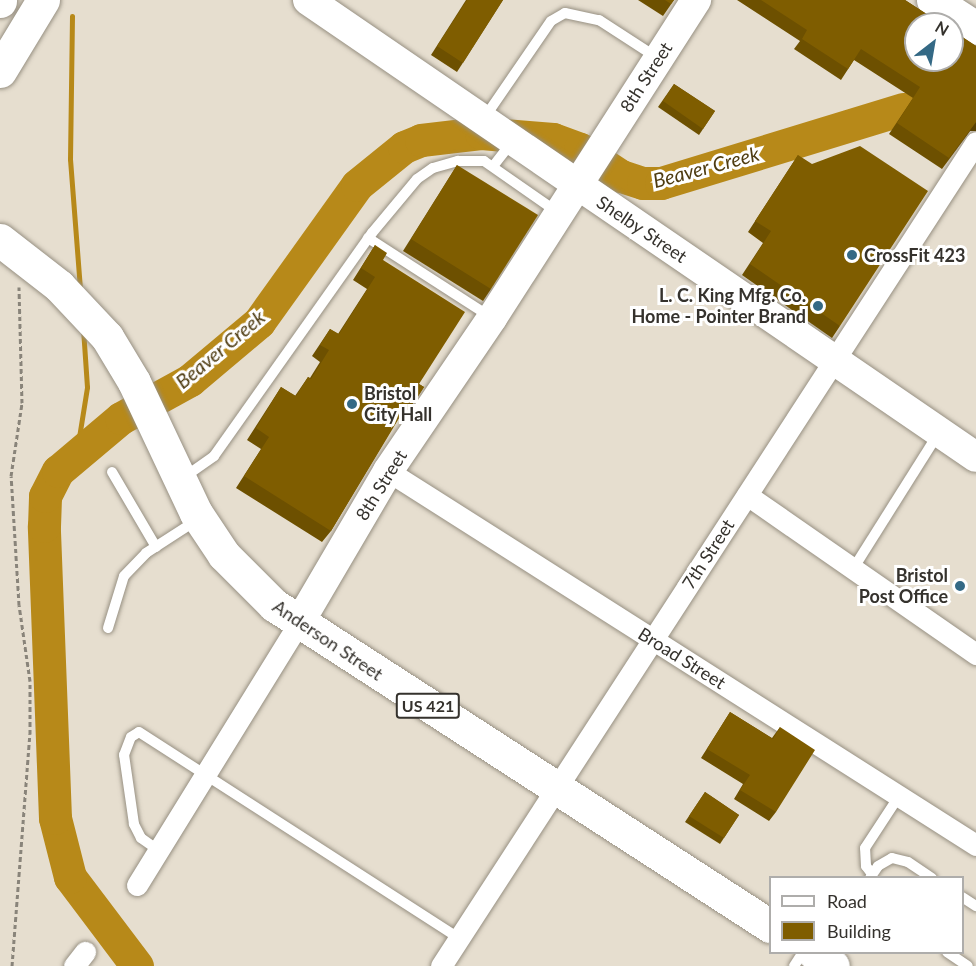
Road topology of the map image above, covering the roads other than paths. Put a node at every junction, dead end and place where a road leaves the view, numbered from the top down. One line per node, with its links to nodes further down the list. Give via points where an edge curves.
1 (43, 0): 7 (main road)
2 (696, 0): 6 (street, 8th Street)
3 (935, 1): 5 (main road)
4 (317, 2): 8 (street, Shelby Street)
5 (976, 28)
6 (658, 58): 8 (lane, via 599,20 565,13 550,21); 12 (street, 8th Street)
7 (0, 71)
8 (483, 120): 9 (street, Shelby Street)
9 (513, 140): 11 (lane); 12 (street, Shelby Street)
10 (976, 142): 17 (street, 7th Street)
11 (494, 165): 13 (lane); 14 (lane, via 458,161 433,168 417,179)
12 (580, 178): 13 (street, 8th Street); 17 (street, Shelby Street)
13 (558, 212): 16 (street, 8th Street)
14 (368, 238): 16 (lane); 22 (lane, via 238,426 214,456)
15 (11, 248): 22 (main road, Anderson Street / US 421, via 59,285 120,357)
16 (492, 318): 20 (street, 8th Street)
17 (834, 360): 18 (street, Shelby Street); 23 (street, 7th Street)
18 (939, 432): 19 (street, Shelby Street); 26 (lane)
19 (976, 457)
20 (388, 471): 27 (street, 8th Street); 29 (street, Broad Street)
21 (112, 472): 25 (lane)
22 (180, 480): 24 (main road, Anderson Street / US 421)
23 (747, 495): 26 (street); 29 (street, 7th Street)
24 (200, 518): 25 (lane); 27 (main road, Anderson Street / US 421, via 237,569)
25 (156, 547): 28 (lane, via 124,576)
26 (853, 569): 30 (street)
27 (299, 623): 31 (street, 8th Street); 32 (main road, Anderson Street / US 421)
28 (108, 628)
29 (652, 640): 32 (street, 7th Street); 33 (street, Broad Street)
30 (976, 654)
31 (204, 775): 35 (street, 8th Street); 35 (lane, via 148,736 139,732 131,737 124,755 134,824 141,838); 40 (lane)
32 (556, 788): 39 (main road, Anderson Street / US 421); 40 (street, 7th Street)
33 (899, 796): 34 (street, Broad Street); 36 (lane, via 866,848 866,866)
34 (976, 845)
35 (158, 850): 38 (street, 8th Street)
36 (871, 876): 37 (lane, via 892,858 908,862)
37 (929, 876)
38 (136, 885)
39 (769, 925)
40 (459, 938): 43 (street, 7th Street)
41 (816, 954): 44 (main road)
42 (950, 954): 45 (lane)
43 (441, 966)
44 (833, 966)
45 (968, 966)

